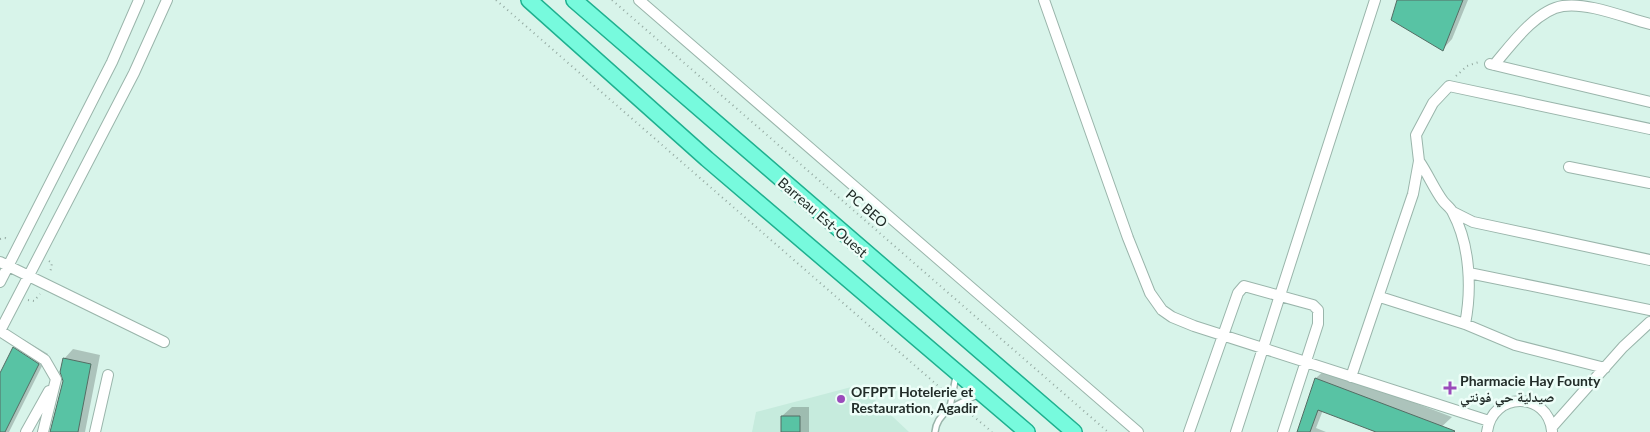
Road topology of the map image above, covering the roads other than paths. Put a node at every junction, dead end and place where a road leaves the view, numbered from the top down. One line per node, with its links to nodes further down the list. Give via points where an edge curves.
1 (139, 0): 17 (street, via 112,62)
2 (167, 0): 19 (street, via 134,73)
3 (529, 0): 32 (main road, via 707,159)
4 (574, 0): 45 (main road, Barreau Est-Ouest)
5 (654, 0): 8 (street)
6 (1044, 0): 27 (street, via 1150,293 1162,310 1172,317)
7 (1375, 0): 21 (street)
8 (641, 2): 46 (street)
9 (1650, 24): 10 (street, via 1577,6 1562,6 1537,18 1492,64)
10 (1650, 102)
11 (1650, 129): 12 (street, via 1449,86 1433,103 1416,135)
12 (1419, 161): 15 (street); 22 (street, via 1414,194)
13 (1569, 167): 14 (street)
14 (1650, 183)
15 (1453, 212): 16 (street, via 1473,222); 18 (street)
16 (1650, 260)
17 (4, 264): 19 (street); 20 (street)
18 (1469, 273): 23 (street); 25 (street)
19 (28, 276): 26 (street); 28 (street)
20 (0, 282)
21 (1282, 295): 27 (street, via 1247,286 1242,288); 29 (street); 30 (street, via 1313,305 1318,310 1318,324)
22 (1380, 297): 25 (street); 34 (street)
23 (1650, 310)
24 (1650, 322): 31 (street)
25 (1465, 324): 31 (street, via 1516,345)
26 (0, 331): 35 (street, via 45,360)
27 (1224, 336): 29 (street); 47 (street)
28 (164, 342)
29 (1264, 349): 30 (street); 48 (street)
30 (1306, 361): 34 (street); 49 (street)
31 (1605, 368): 39 (street)
32 (956, 371): 36 (main road); 37 (lane)
33 (108, 375): 42 (street)
34 (1351, 377): 38 (street)
35 (56, 379): 40 (street); 41 (street)
36 (982, 392): 37 (lane); 44 (main road)
37 (950, 407): 43 (lane, via 938,422)
38 (1489, 421): 39 (street, via 1502,405 1522,401 1541,409); 50 (street)
39 (1552, 429)
40 (26, 432)
41 (43, 432)
42 (96, 432)
43 (935, 432)
44 (1027, 432)
45 (1074, 432)
46 (1138, 432)
47 (1188, 432)
48 (1236, 432)
49 (1283, 432)
50 (1487, 432)

